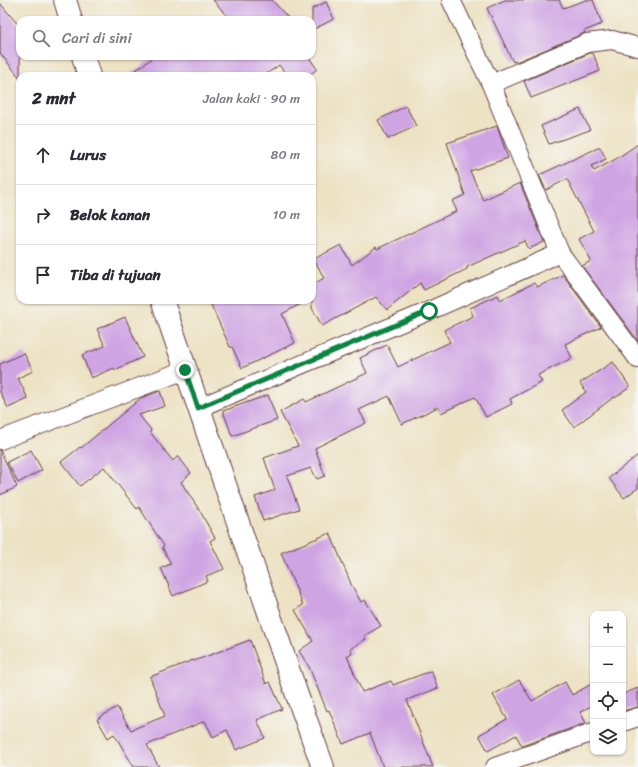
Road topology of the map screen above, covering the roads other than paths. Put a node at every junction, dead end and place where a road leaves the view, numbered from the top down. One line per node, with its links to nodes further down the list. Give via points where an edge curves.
1 (65, 0): 3 (main road)
2 (451, 0): 7 (street)
3 (70, 16)
4 (638, 47): 7 (street, via 612,40 587,43)
5 (84, 60): 6 (main road)
6 (88, 72)
7 (491, 84): 8 (street)
8 (560, 253): 10 (street); 12 (street)
9 (163, 304): 11 (main road)
10 (638, 359)
11 (185, 370): 12 (main road); 13 (street)
12 (198, 408): 17 (main road)
13 (0, 440)
14 (638, 717): 15 (street)
15 (626, 721)
16 (590, 733): 18 (street)
17 (323, 767)
18 (495, 767)

